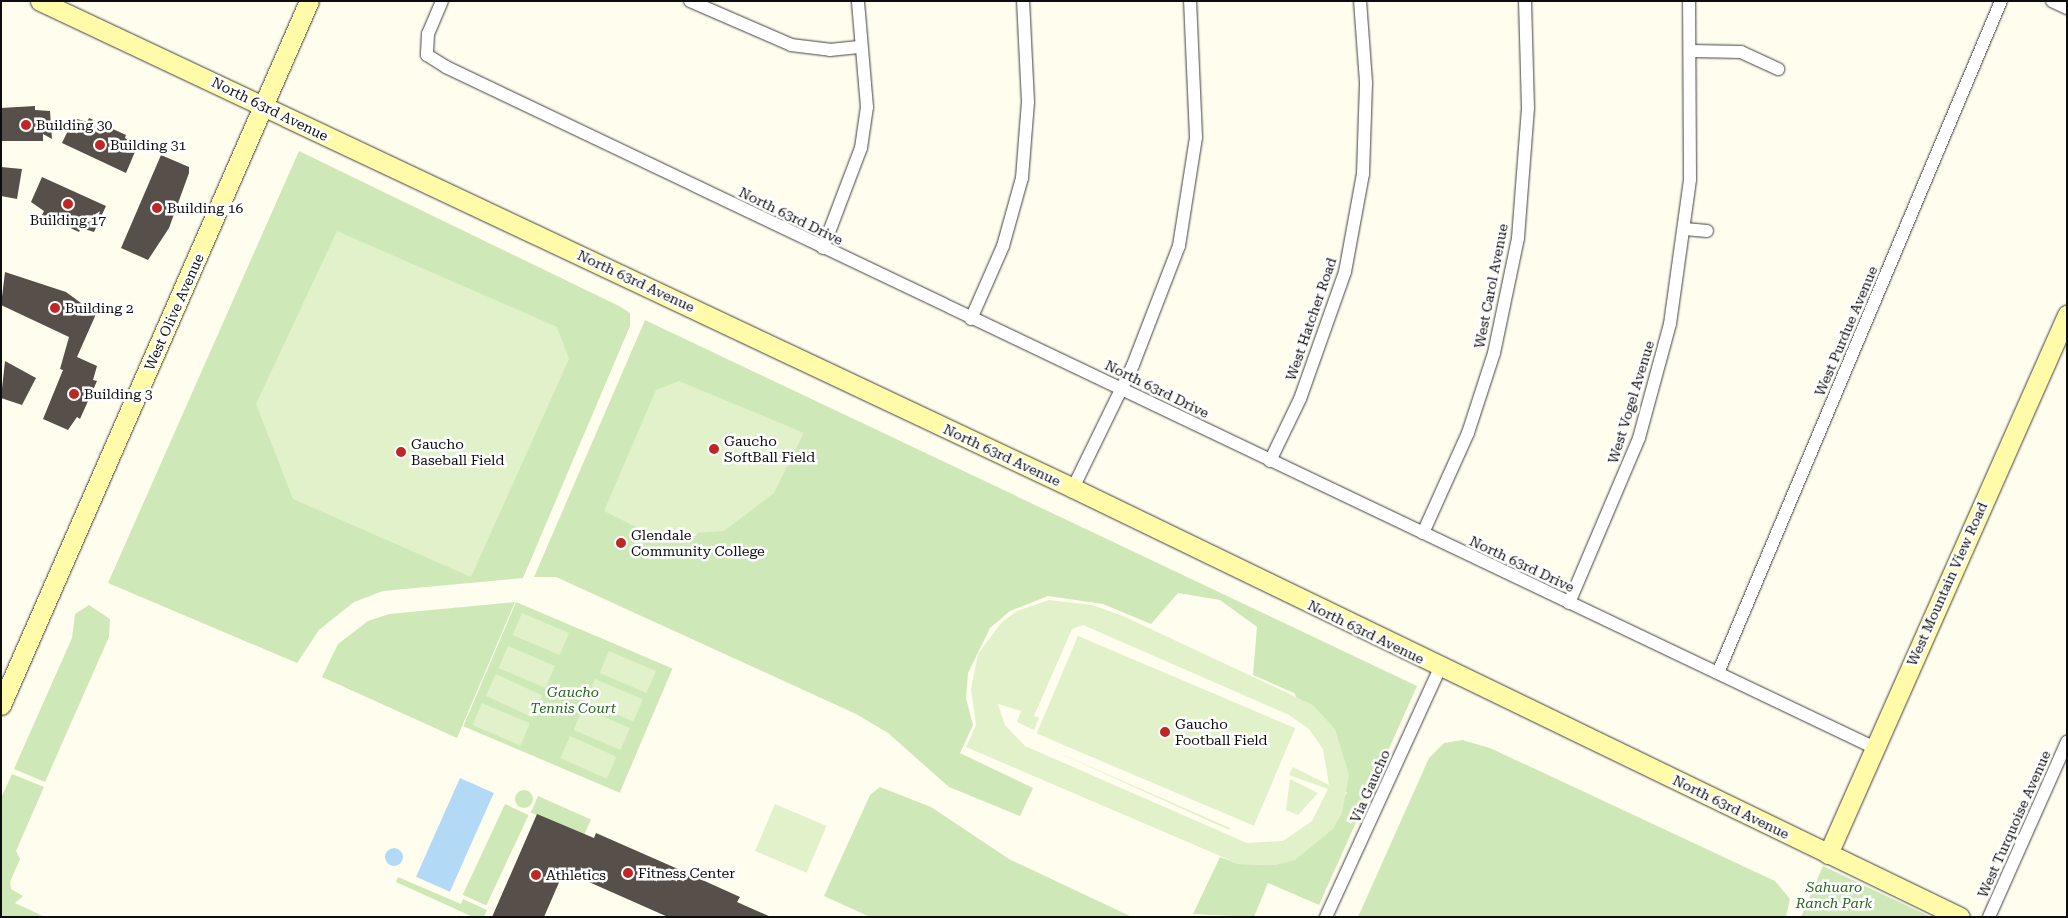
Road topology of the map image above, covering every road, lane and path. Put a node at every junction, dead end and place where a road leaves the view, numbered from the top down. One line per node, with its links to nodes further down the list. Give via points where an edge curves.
1 (40, 1): 17 (street, North 63rd Avenue)
2 (309, 1): 17 (street, West Olive Avenue)
3 (442, 1): 20 (street, North 63rd Drive, via 428,34 428,55)
4 (690, 1): 14 (street, via 791,45 830,50)
5 (858, 1): 14 (street)
6 (1022, 1): 22 (street, via 1028,102 1022,178 1003,246)
7 (1190, 1): 23 (street, via 1197,106 1187,207 1162,299)
8 (1360, 1): 24 (street, West Hatcher Road, via 1366,82 1363,174 1345,272 1300,398)
9 (1525, 1): 26 (street, West Carol Avenue, via 1528,108 1518,238 1494,353 1468,433)
10 (1689, 1): 15 (street, West Vogel Avenue)
11 (2001, 1): 29 (street, West Purdue Avenue)
12 (2052, 1): 13 (street)
13 (2067, 8)
14 (861, 47): 20 (street, via 867,107 861,148)
15 (1692, 51): 16 (street, via 1741,52); 18 (street, West Vogel Avenue, via 1693,124)
16 (1778, 69)
17 (264, 106): 25 (street, North 63rd Avenue); 30 (street, West Olive Avenue)
18 (1685, 229): 19 (street); 27 (street, West Vogel Avenue, via 1670,324 1639,438)
19 (1707, 231)
20 (823, 248): 22 (street, North 63rd Drive)
21 (2067, 315): 32 (street, West Mountain View Road)
22 (971, 319): 23 (street, North 63rd Drive)
23 (1122, 389): 24 (street, North 63rd Drive); 25 (street)
24 (1270, 460): 26 (street, North 63rd Drive)
25 (1073, 488): 28 (street, North 63rd Avenue)
26 (1422, 533): 27 (street, North 63rd Drive)
27 (1569, 603): 29 (street, North 63rd Drive)
28 (1440, 668): 33 (street, North 63rd Avenue); 34 (street, Via Gaucho)
29 (1718, 673): 32 (street, North 63rd Drive)
30 (1, 705)
31 (2067, 742): 36 (street, West Turquoise Avenue)
32 (1875, 748): 33 (street, West Mountain View Road)
33 (1828, 854): 35 (street, North 63rd Avenue)
34 (1326, 917)
35 (1960, 917)
36 (1989, 917)

